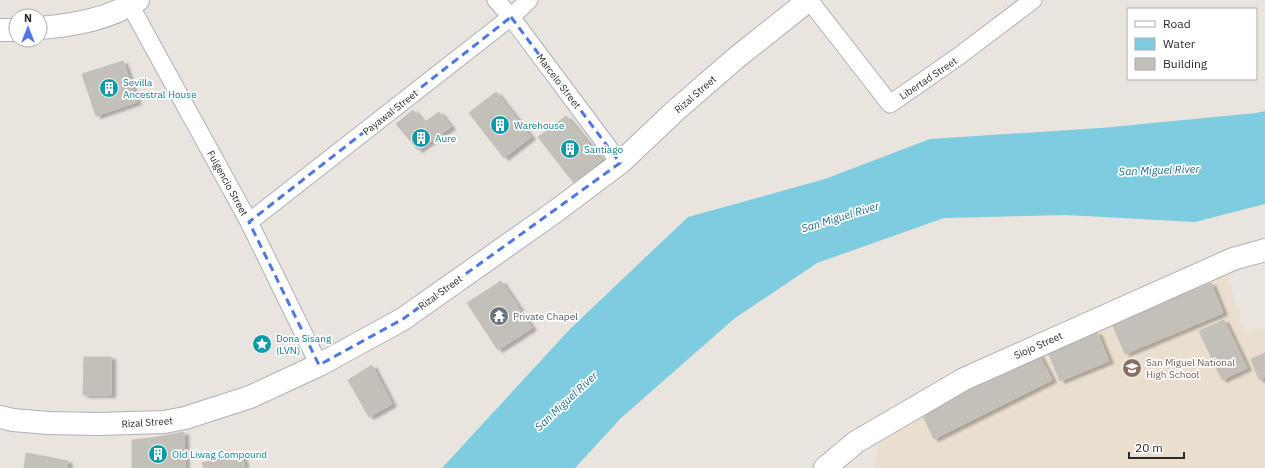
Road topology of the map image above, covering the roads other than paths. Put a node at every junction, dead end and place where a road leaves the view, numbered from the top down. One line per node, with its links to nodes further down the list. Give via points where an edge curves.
1 (496, 0): 6 (street, Marcelo Street)
2 (529, 0): 6 (street, Payawal Street)
3 (809, 0): 4 (street, Libertad Street, via 890,104); 8 (main road, Rizal Street, via 736,58)
4 (1033, 0)
5 (134, 3): 7 (main road, via 96,19); 9 (street, Fulgencio Street)
6 (511, 17): 8 (street, Marcelo Street); 9 (street, Payawal Street)
7 (48, 27)
8 (620, 163): 11 (main road, Rizal Street, via 508,246 458,278 403,319)
9 (249, 222): 11 (street, Fulgencio Street)
10 (1265, 250): 13 (main road, Siojo Street, via 1233,259 964,379 856,442)
11 (320, 365): 12 (main road, Rizal Street, via 250,397 186,418 164,422 49,423)
12 (0, 417)
13 (825, 468)

